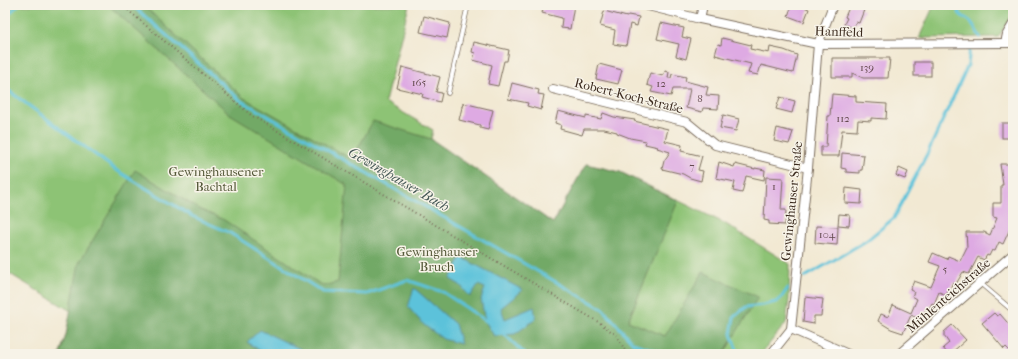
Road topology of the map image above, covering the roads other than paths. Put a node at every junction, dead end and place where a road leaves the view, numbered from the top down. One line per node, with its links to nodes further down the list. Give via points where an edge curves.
1 (468, 5): 10 (lane)
2 (644, 5): 5 (street, Hanffeld)
3 (703, 5): 5 (street)
4 (833, 5): 8 (street, Gewinghauser Straße)
5 (700, 19): 8 (street, Hanffeld)
6 (1013, 24): 7 (street, via 1007,34)
7 (1009, 43): 8 (street, Hanffeld)
8 (818, 44): 11 (street, Gewinghauser Straße)
9 (553, 89): 11 (street, Robert-Koch-Straße, via 687,122 716,145)
10 (448, 93)
11 (808, 168): 15 (street, Gewinghauser Straße)
12 (1013, 254): 13 (street, Mühlenteichstraße)
13 (980, 283): 14 (lane); 18 (street, Mühlenteichstraße)
14 (1013, 311)
15 (790, 329): 16 (street); 17 (street)
16 (771, 354)
17 (848, 354)
18 (899, 354)

